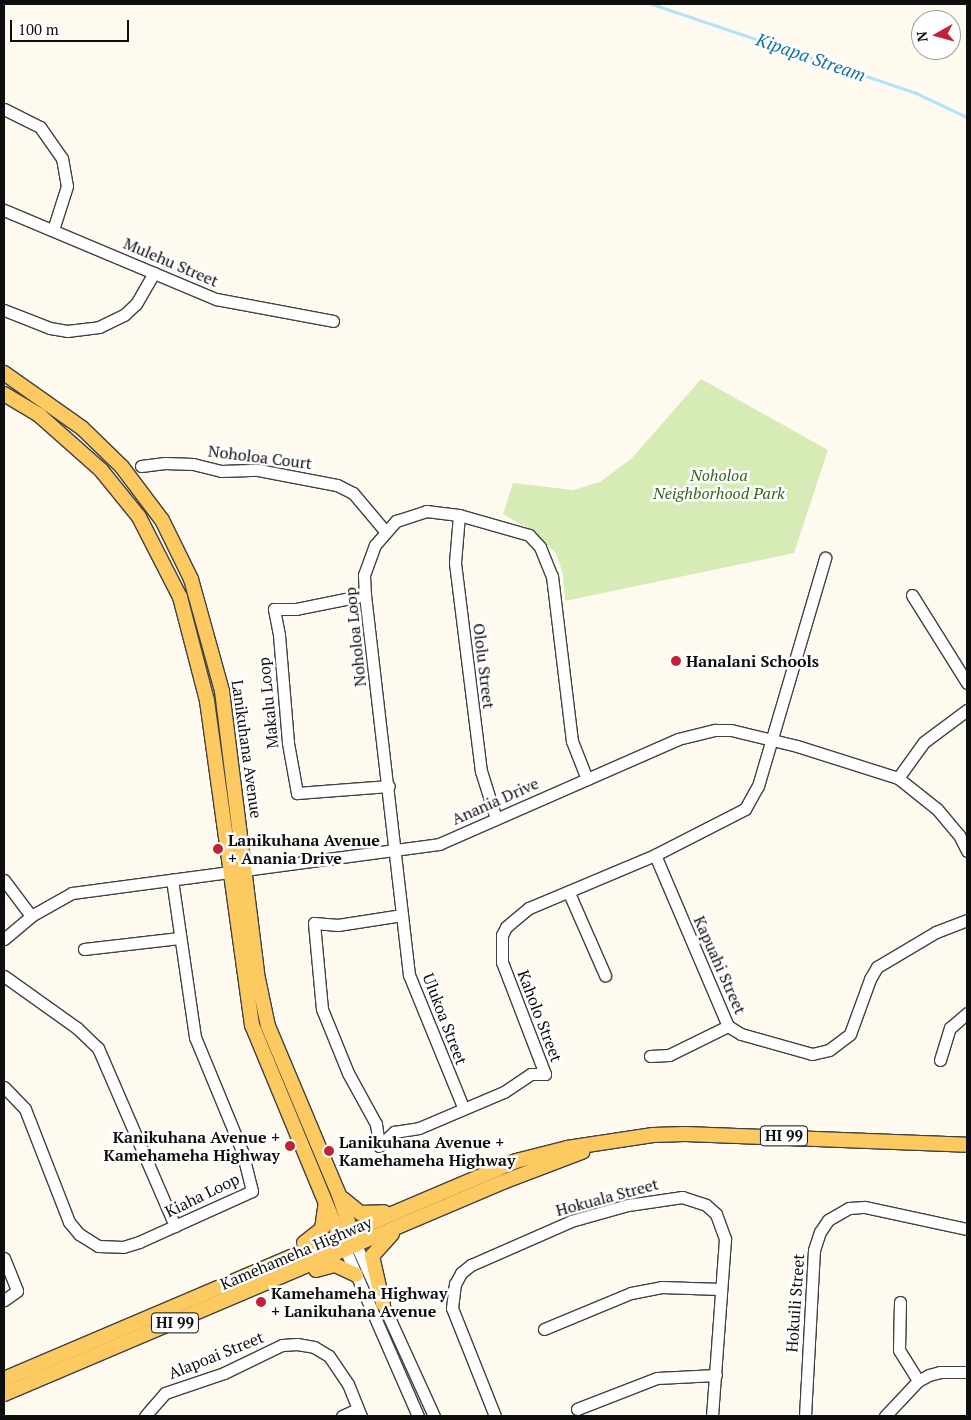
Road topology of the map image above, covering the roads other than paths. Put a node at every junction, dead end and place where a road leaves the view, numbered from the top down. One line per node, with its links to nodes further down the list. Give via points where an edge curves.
1 (4, 109): 3 (street, via 40,127 62,158 67,186)
2 (4, 210): 3 (street, Mulehu Street)
3 (53, 230): 4 (street, Mulehu Street)
4 (154, 273): 5 (street, via 136,304 124,315 100,327 67,331 50,328); 6 (street, Mulehu Street, via 216,299)
5 (4, 310)
6 (333, 321)
7 (4, 373): 25 (main road, Lanikuhana Avenue, via 82,428 122,467 162,520 192,579 222,691)
8 (4, 394): 26 (main road, Lanikuhana Avenue, via 39,415 101,470 139,518 169,573 189,621 207,701)
9 (141, 466): 11 (street, Noholoa Court, via 165,463 221,471 258,470 337,485 352,493)
10 (459, 515): 11 (street, Noholoa Loop, via 432,511 410,514); 19 (street, Noholoa Loop, via 529,535 549,563 572,741); 21 (street, Ololu Street, via 454,563 481,771)
11 (385, 531): 13 (street, Noholoa Loop, via 364,575)
12 (825, 558): 17 (street, Kaholo Street)
13 (365, 595): 20 (street, Noholoa Loop); 20 (street, Makalu Loop, via 296,609 274,609 288,743 297,793)
14 (912, 595): 15 (street)
15 (967, 684)
16 (967, 710): 18 (street, via 924,742)
17 (771, 739): 18 (street, Anania Drive); 19 (street, Anania Drive, via 730,730 699,733); 24 (street, Kaholo Street, via 758,786 745,809)
18 (898, 778): 23 (street, Anania Drive, via 937,809 959,835)
19 (587, 779): 21 (street, Anania Drive)
20 (389, 786): 22 (street, Noholoa Loop)
21 (496, 819): 22 (street, Anania Drive, via 439,844)
22 (396, 851): 25 (street, Anania Drive); 30 (street, Ulukoa Street)
23 (967, 851)
24 (655, 855): 29 (street, Kaholo Street); 39 (street, Kapuahi Street)
25 (246, 869): 26 (street, Anania Drive); 46 (main road, Lanikuhana Avenue, via 257,974 268,1026)
26 (229, 871): 28 (street, Anania Drive); 47 (main road, Lanikuhana Avenue, via 252,1025)
27 (4, 880): 31 (street)
28 (172, 880): 31 (street, Anania Drive, via 72,893); 33 (street, Kiaha Loop)
29 (570, 892): 36 (street); 43 (street, Kaholo Street, via 517,914 502,935 502,962 545,1074 531,1074 504,1092)
30 (402, 915): 43 (street, Ulukoa Street, via 414,992); 43 (street, Kaholo Street, via 338,925 314,923 322,1009 348,1073 376,1124 379,1146 394,1132 419,1128)
31 (31, 916): 34 (street, Anania Drive)
32 (967, 920): 39 (street, Kapuahi Street, via 936,932 877,967 850,1034 829,1050 812,1054 741,1034)
33 (179, 938): 35 (street); 49 (street, Kiaha Loop, via 195,1037 242,1151 252,1191)
34 (4, 940)
35 (84, 949)
36 (605, 975)
37 (4, 976): 49 (street, via 77,1028 98,1048)
38 (967, 1013): 41 (street, via 950,1028)
39 (728, 1026): 40 (street, via 669,1055)
40 (650, 1056)
41 (940, 1060)
42 (4, 1087): 49 (street, Kiaha Loop, via 25,1109 69,1222 79,1234 98,1246 123,1247)
43 (463, 1107)
44 (602, 1144): 45 (main road, Kamehameha Highway / HI 99, via 654,1135 748,1134); 48 (main road, Kamehameha Highway / HI 99, via 567,1148 516,1161); 50 (main road, Kamehameha Highway / HI 99, via 503,1182)
45 (967, 1145)
46 (340, 1195): 48 (main road, via 360,1213); 52 (main road, Lanikuhana Avenue)
47 (324, 1199): 52 (main road, Lanikuhana Avenue); 60 (main road, via 325,1222 312,1240 256,1263)
48 (399, 1209): 52 (main road, Kamehameha Highway / HI 99)
49 (175, 1226)
50 (402, 1227): 53 (main road, Kamehameha Highway / HI 99); 59 (main road, via 372,1256)
51 (967, 1229): 76 (street, Hokuili Street, via 865,1207 849,1208 828,1220 814,1250)
52 (346, 1233): 53 (main road, Lanikuhana Avenue); 60 (main road, Kamehameha Highway / HI 99)
53 (351, 1247): 55 (street, Lanikuhana Avenue); 59 (street, Lanikuhana Avenue); 61 (main road, Kamehameha Highway / HI 99)
54 (4, 1258): 57 (street, via 16,1291)
55 (356, 1274): 61 (main road, via 331,1266); 72 (street, Lanikuhana Avenue)
56 (720, 1289): 62 (street, via 661,1286 630,1293); 64 (street, Hokuala Street); 74 (street, Hokuala Street, via 725,1238 716,1214 706,1205 682,1197 628,1205 571,1221 471,1265 455,1284 452,1308)
57 (4, 1300)
58 (900, 1302): 66 (street, via 899,1350)
59 (383, 1304): 73 (street, Lanikuhana Avenue)
60 (176, 1305): 65 (main road, Kamehameha Highway / HI 99)
61 (214, 1307): 67 (main road, Kamehameha Highway / HI 99)
62 (544, 1329)
63 (967, 1372): 66 (street, via 940,1372)
64 (716, 1375): 68 (street, via 657,1378); 75 (street, Hokuala Street)
65 (4, 1379)
66 (918, 1381): 77 (street)
67 (4, 1394)
68 (577, 1409)
69 (360, 1413): 70 (street, Alapoai Street, via 348,1384 329,1356 314,1347 282,1345 224,1373 165,1393); 71 (street)
70 (145, 1416)
71 (342, 1416)
72 (418, 1416)
73 (434, 1416)
74 (495, 1416)
75 (712, 1416)
76 (805, 1416)
77 (885, 1416)

